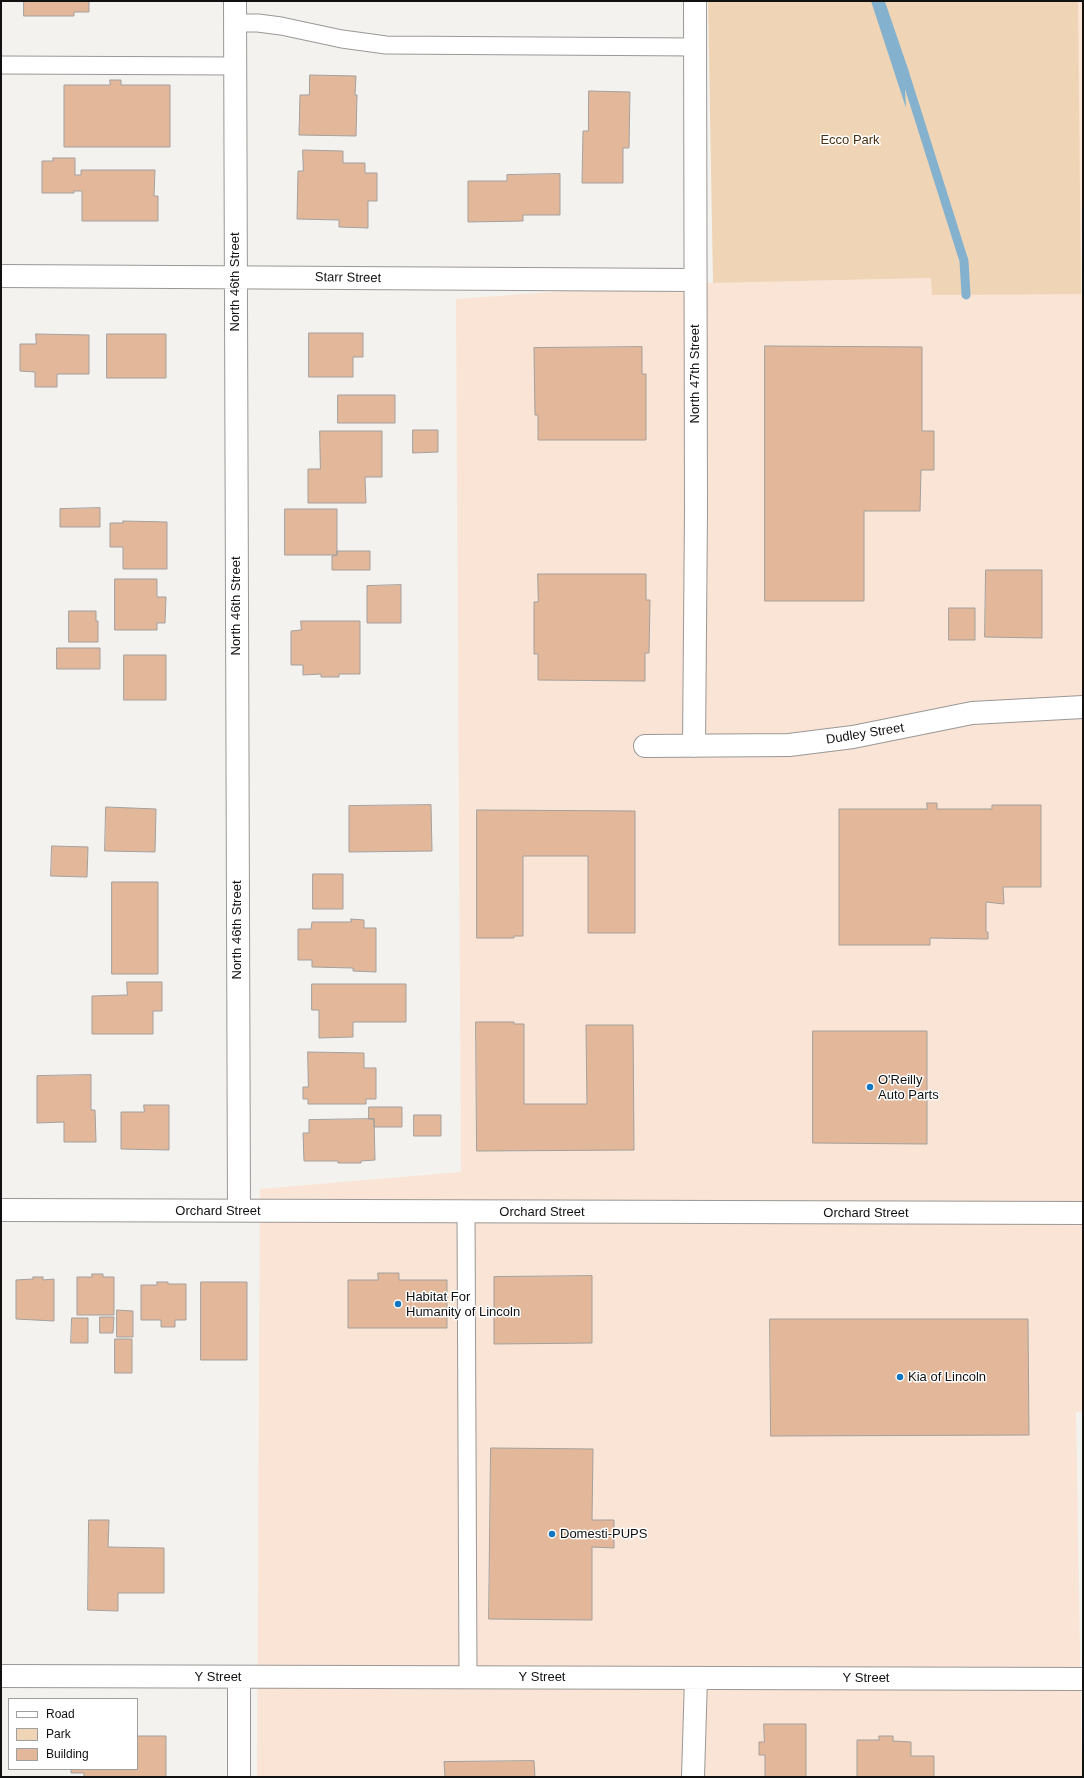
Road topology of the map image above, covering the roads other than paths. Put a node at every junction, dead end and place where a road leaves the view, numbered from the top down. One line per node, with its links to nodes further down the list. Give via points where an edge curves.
1 (234, 1): 3 (street, North 46th Street)
2 (695, 1): 4 (street, North 47th Street)
3 (235, 23): 4 (lane, via 281,26 386,45); 6 (street, North 46th Street)
4 (695, 47): 9 (street, North 47th Street)
5 (1, 65): 6 (lane)
6 (234, 66): 8 (street, North 46th Street)
7 (1, 276): 8 (street, Starr Street)
8 (235, 277): 9 (street, Starr Street); 14 (street, North 46th Street)
9 (695, 280): 12 (street, North 47th Street)
10 (1083, 707): 12 (street, Dudley Street, via 972,713 853,738 789,745)
11 (645, 746): 12 (street, Dudley Street)
12 (694, 746)
13 (1, 1210): 14 (street, Orchard Street)
14 (239, 1210): 15 (street, Orchard Street)
15 (466, 1211): 16 (street, Orchard Street); 19 (lane)
16 (1083, 1214)
17 (1, 1676): 18 (street, Y Street)
18 (239, 1677): 19 (street, Y Street); 22 (street)
19 (468, 1678): 20 (street, Y Street)
20 (696, 1678): 21 (street, Y Street); 23 (street)
21 (1083, 1679)
22 (239, 1777)
23 (693, 1777)

